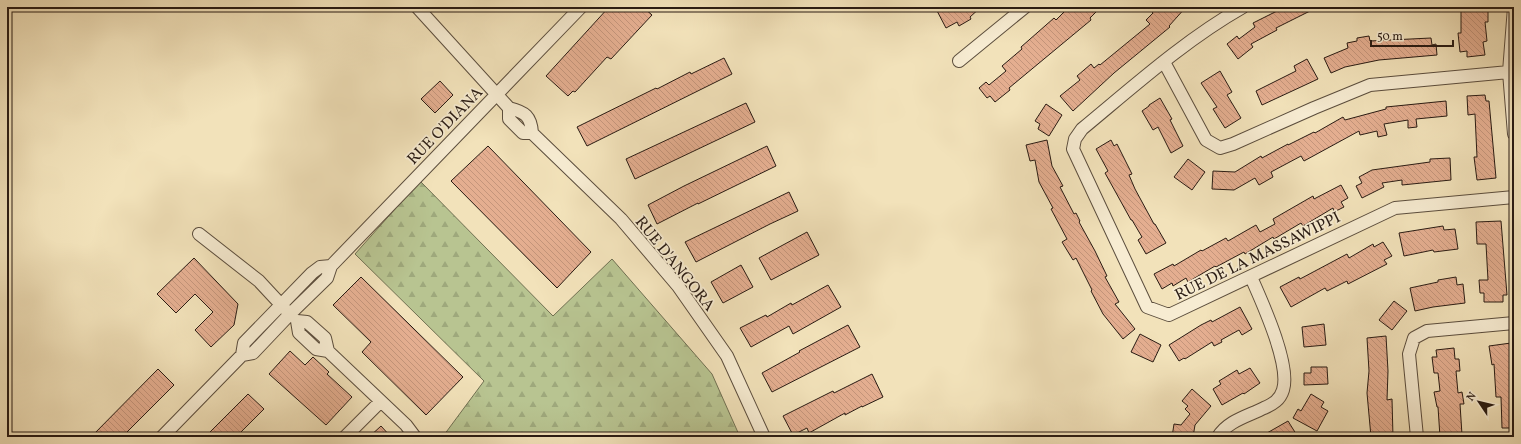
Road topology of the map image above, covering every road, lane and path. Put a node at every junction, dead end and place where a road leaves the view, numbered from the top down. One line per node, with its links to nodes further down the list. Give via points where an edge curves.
1 (417, 7): 9 (street, RUE D'ANGORA)
2 (581, 7): 9 (street, RUE O'DIANA)
3 (1025, 7): 6 (street)
4 (1243, 7): 7 (street, RUE DE LA MASSAWIPPI, via 1225,17)
5 (1514, 7): 8 (street)
6 (959, 61)
7 (1164, 62): 8 (street, via 1206,140 1220,148 1370,85); 14 (street, RUE DE LA MASSAWIPPI, via 1082,128 1075,139 1073,149 1147,307 1169,315)
8 (1509, 72): 10 (street)
9 (496, 94): 13 (street, RUE O'DIANA); 23 (street, RUE D'ANGORA, via 509,108 520,111 531,122 532,133 621,219 678,286 727,356)
10 (1514, 134)
11 (1514, 197): 14 (street, RUE DE LA MASSAWIPPI, via 1395,208)
12 (199, 234): 15 (street, via 259,281)
13 (331, 266): 15 (street, RUE O'DIANA, via 320,267); 16 (street, RUE O'DIANA, via 327,278)
14 (1252, 276): 24 (street, via 1279,346 1285,380 1283,391 1276,403 1227,426)
15 (281, 305): 16 (street); 18 (street, RUE O'DIANA, via 244,343)
16 (293, 318): 18 (street, RUE O'DIANA, via 253,353); 19 (street, via 307,322 325,338 328,351)
17 (1514, 323): 25 (street, via 1427,331 1414,338 1409,354)
18 (242, 355): 20 (street, RUE O'DIANA)
19 (380, 402): 21 (street); 22 (street, via 406,425)
20 (162, 437)
21 (345, 437)
22 (415, 437)
23 (764, 437)
24 (1218, 437)
25 (1417, 437)

